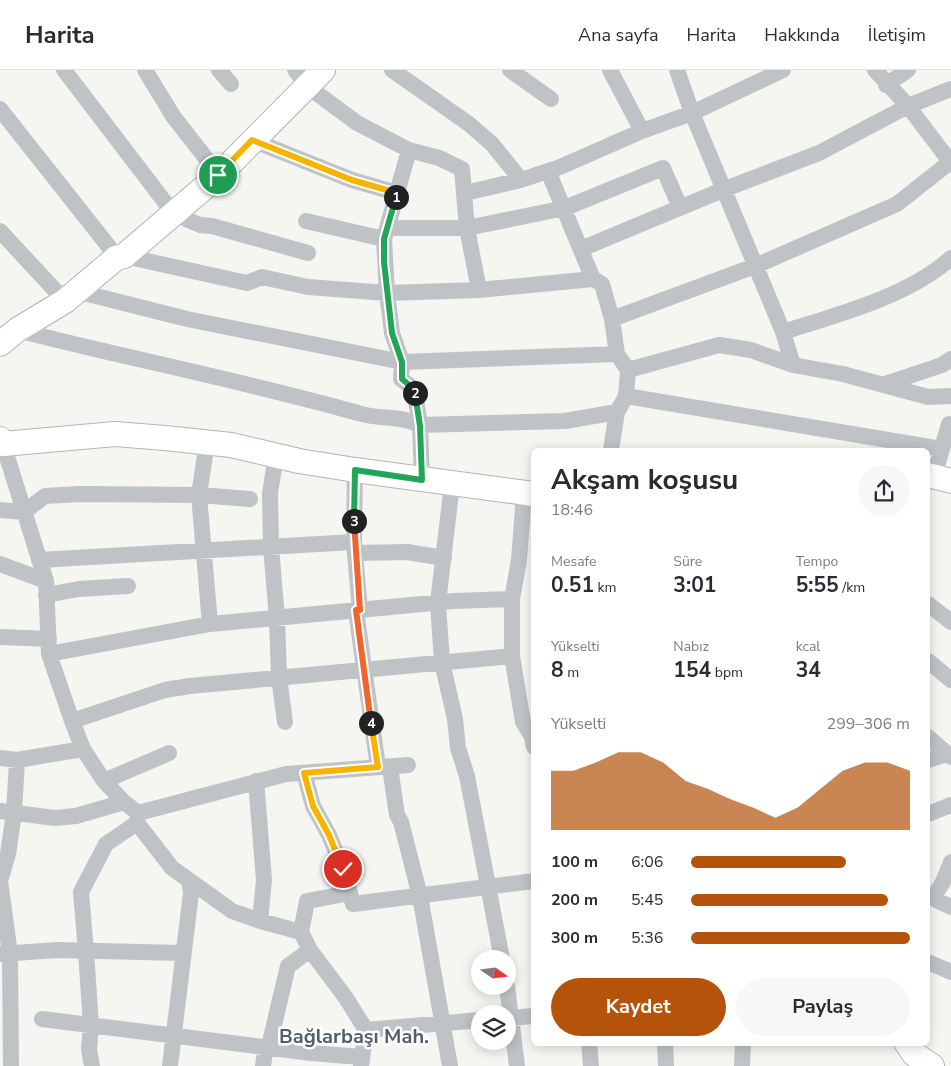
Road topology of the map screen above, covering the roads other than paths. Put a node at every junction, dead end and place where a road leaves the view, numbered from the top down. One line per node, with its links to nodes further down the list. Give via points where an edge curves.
1 (64, 70): 32 (street)
2 (145, 70): 25 (street, via 173,116)
3 (219, 70): 12 (street)
4 (392, 70): 26 (street, via 469,124 492,144)
5 (510, 70): 15 (street)
6 (610, 70): 19 (street)
7 (677, 70): 18 (street)
8 (783, 70): 18 (street)
9 (875, 70): 13 (street)
10 (908, 70): 13 (street)
11 (309, 75): 20 (street); 22 (street, via 357,123)
12 (230, 84)
13 (886, 84): 16 (street)
14 (951, 89): 16 (street)
15 (551, 99)
16 (908, 106): 21 (street); 27 (street, via 819,153)
17 (0, 108): 39 (street)
18 (692, 113): 19 (street); 27 (street)
19 (642, 131): 24 (street)
20 (252, 140): 25 (street); 28 (street, via 352,180)
21 (945, 142): 23 (street)
22 (409, 150): 28 (street); 29 (street, via 462,168)
23 (951, 163): 41 (street, via 898,204)
24 (548, 171): 26 (street); 30 (street)
25 (218, 175): 32 (street)
26 (521, 180): 29 (street)
27 (725, 189): 31 (street); 41 (street)
28 (397, 193): 36 (street)
29 (465, 193): 34 (street)
30 (565, 208): 31 (street, via 662,168); 34 (street); 37 (street)
31 (680, 208): 37 (street)
32 (174, 214): 38 (street, via 200,225); 39 (street)
33 (306, 221): 36 (street)
34 (467, 228): 36 (street); 43 (street)
35 (0, 231): 45 (street)
36 (386, 234): 44 (street)
37 (581, 249): 42 (street)
38 (308, 253)
39 (121, 256): 44 (street, via 246,283 262,277 308,287); 45 (street)
40 (951, 258): 47 (street, via 938,269 874,302)
41 (756, 266): 46 (street); 47 (street)
42 (593, 279): 43 (street); 46 (street, via 602,284)
43 (479, 290): 44 (street)
44 (387, 293): 51 (street, via 392,333)
45 (70, 296): 48 (street); 51 (street)
46 (612, 318): 49 (street)
47 (783, 332): 52 (street)
48 (8, 337): 59 (street, via 269,388 367,416 409,419)
49 (617, 354): 51 (street); 53 (street)
50 (951, 359): 54 (street)
51 (402, 362): 59 (street, via 402,379 414,389)
52 (793, 365): 53 (street, via 750,350 718,345); 54 (street)
53 (628, 370): 55 (street)
54 (885, 384): 56 (street, via 928,397)
55 (626, 396): 57 (street); 63 (street)
56 (951, 396)
57 (617, 412): 59 (street, via 565,421); 62 (street)
58 (949, 424): 63 (street)
59 (420, 426): 67 (street)
60 (2, 442): 61 (street, via 115,434); 73 (street)
61 (207, 442): 64 (street); 70 (street)
62 (611, 448)
63 (942, 449): 66 (street)
64 (276, 456): 65 (street); 74 (street, via 270,493)
65 (355, 470): 67 (street); 75 (street)
66 (938, 477)
67 (422, 480): 68 (street)
68 (452, 484): 69 (street); 77 (street)
69 (529, 494): 82 (street)
70 (199, 495): 71 (street); 73 (street, via 45,496); 76 (street)
71 (250, 499)
72 (0, 510): 73 (street)
73 (24, 512): 78 (street)
74 (271, 547): 75 (street); 76 (street); 86 (street)
75 (354, 547): 77 (street); 85 (street)
76 (203, 551): 78 (street); 88 (street)
77 (444, 558): 83 (street)
78 (39, 560): 81 (street)
79 (0, 564): 81 (street)
80 (128, 586): 81 (street)
81 (46, 588): 90 (street)
82 (512, 599): 83 (street); 91 (street)
83 (438, 603): 85 (street); 92 (street)
84 (930, 606): 87 (street)
85 (358, 610): 86 (street); 94 (street)
86 (277, 619): 88 (street); 95 (street)
87 (951, 622)
88 (210, 624): 90 (street)
89 (0, 637): 90 (street)
90 (49, 647): 97 (street)
91 (512, 656): 92 (street); 99 (street, via 523,722)
92 (442, 662): 94 (street); 121 (street, via 458,748 468,776)
93 (930, 663): 96 (street)
94 (364, 670): 95 (street); 108 (street)
95 (278, 677): 97 (street, via 165,690); 98 (street)
96 (951, 680)
97 (72, 721): 101 (street)
98 (285, 722)
99 (531, 735)
100 (930, 739): 103 (street)
101 (83, 749): 105 (street); 110 (street)
102 (169, 754): 110 (street)
103 (949, 756): 106 (street)
104 (0, 758): 105 (street)
105 (17, 760): 114 (street)
106 (930, 760)
107 (408, 765): 108 (street)
108 (384, 767): 109 (street); 123 (street)
109 (304, 773): 111 (street); 122 (street, via 313,806 329,835)
110 (104, 781): 112 (street)
111 (256, 781): 116 (street); 126 (street, via 264,880)
112 (124, 802): 114 (street, via 76,816 55,818); 116 (street)
113 (951, 805): 115 (street)
114 (7, 812): 119 (street, via 8,854)
115 (930, 813)
116 (138, 818): 118 (street, via 172,868); 130 (street, via 106,844 80,892)
117 (951, 862): 124 (street, via 943,882)
118 (189, 880): 126 (street, via 232,911); 131 (street, via 191,893)
119 (0, 881): 132 (street)
120 (531, 881): 121 (street)
121 (488, 886): 123 (street); 129 (street)
122 (350, 893): 123 (street, via 353,904); 127 (street, via 307,901)
123 (420, 896): 139 (street)
124 (930, 897): 125 (street)
125 (951, 907)
126 (260, 922): 127 (street)
127 (301, 932): 128 (street)
128 (310, 950): 142 (street); 144 (street, via 288,966)
129 (500, 950)
130 (86, 952): 131 (street); 132 (street, via 57,950); 140 (street)
131 (183, 953): 143 (street)
132 (5, 954): 141 (street)
133 (930, 963): 134 (street)
134 (951, 972)
135 (531, 1016): 136 (street)
136 (516, 1018)
137 (42, 1019): 140 (street)
138 (471, 1021): 139 (street)
139 (443, 1023): 142 (street); 155 (street)
140 (91, 1025): 143 (street); 152 (street, via 89,1049)
141 (6, 1028): 151 (street)
142 (366, 1030): 150 (street)
143 (175, 1036): 144 (street); 153 (street)
144 (267, 1046): 150 (street); 154 (street)
145 (589, 1046): 157 (street)
146 (665, 1046): 158 (street)
147 (743, 1046): 159 (street)
148 (909, 1046): 160 (street, via 914,1054)
149 (515, 1050): 156 (street)
150 (361, 1061)
151 (12, 1066)
152 (92, 1066)
153 (170, 1066)
154 (263, 1066)
155 (450, 1066)
156 (517, 1066)
157 (591, 1066)
158 (666, 1066)
159 (742, 1066)
160 (932, 1066)

